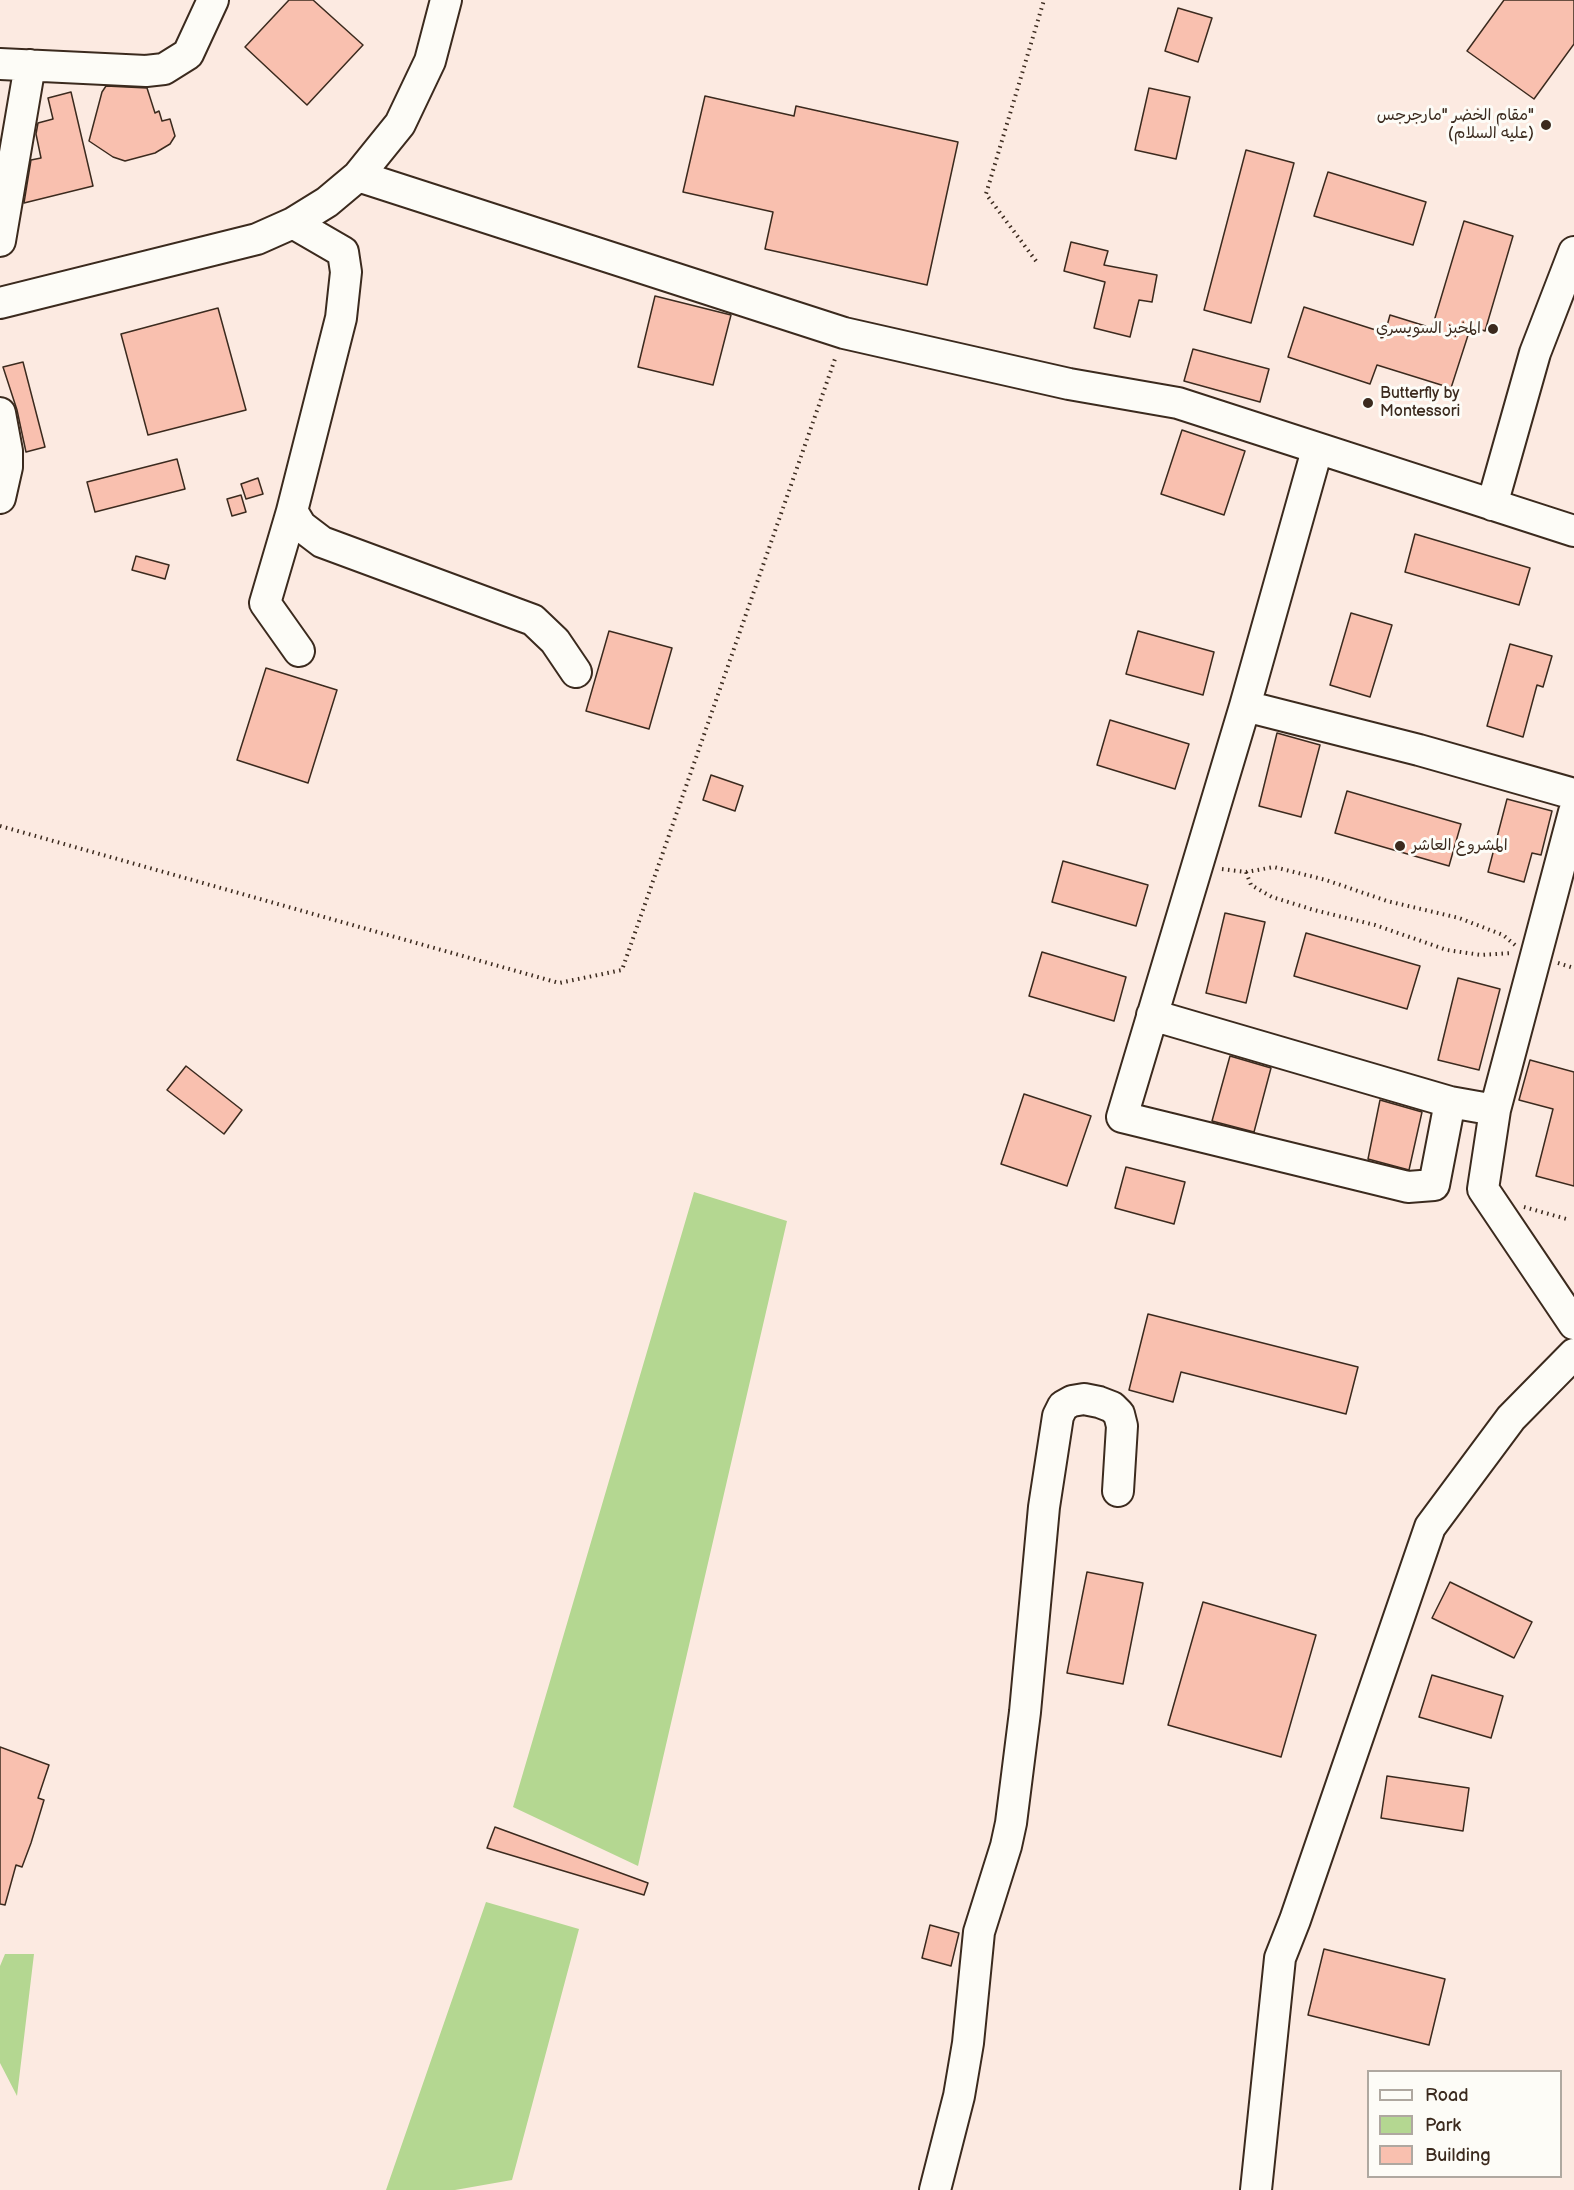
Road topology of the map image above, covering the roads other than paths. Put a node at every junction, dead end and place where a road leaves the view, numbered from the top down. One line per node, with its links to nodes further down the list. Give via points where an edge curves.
1 (213, 0): 4 (street, via 188,54 165,69)
2 (447, 0): 5 (street, via 430,61 415,96 387,142)
3 (0, 64): 4 (street)
4 (30, 65): 7 (street)
5 (358, 176): 6 (street); 11 (street, via 844,333 1058,381 1178,403)
6 (293, 223): 9 (street, via 226,248); 14 (street, via 343,252 346,272 341,318)
7 (0, 241)
8 (1574, 252): 13 (street, via 1535,353)
9 (0, 303)
10 (0, 413): 12 (street, via 7,467)
11 (1317, 450): 13 (street); 18 (street)
12 (0, 498)
13 (1492, 505): 15 (street)
14 (292, 511): 16 (street, via 265,603); 17 (street, via 301,526 322,542 533,620)
15 (1574, 531)
16 (299, 651)
17 (576, 672)
18 (1245, 705): 19 (street); 21 (street)
19 (1574, 794)
20 (1574, 812): 23 (street)
21 (1152, 1015): 22 (street); 22 (street, via 1122,1117 1408,1187 1434,1185)
22 (1450, 1102): 23 (street)
23 (1495, 1110): 24 (street, via 1483,1189)
24 (1574, 1324)
25 (1574, 1354): 28 (street, via 1511,1418 1430,1527 1280,1958)
26 (1118, 1491): 27 (street, via 1122,1426 1119,1414 1112,1407 1084,1399 1063,1406 1058,1416 1044,1507 1011,1822 979,1932 961,2086)
27 (936, 2190)
28 (1256, 2190)

